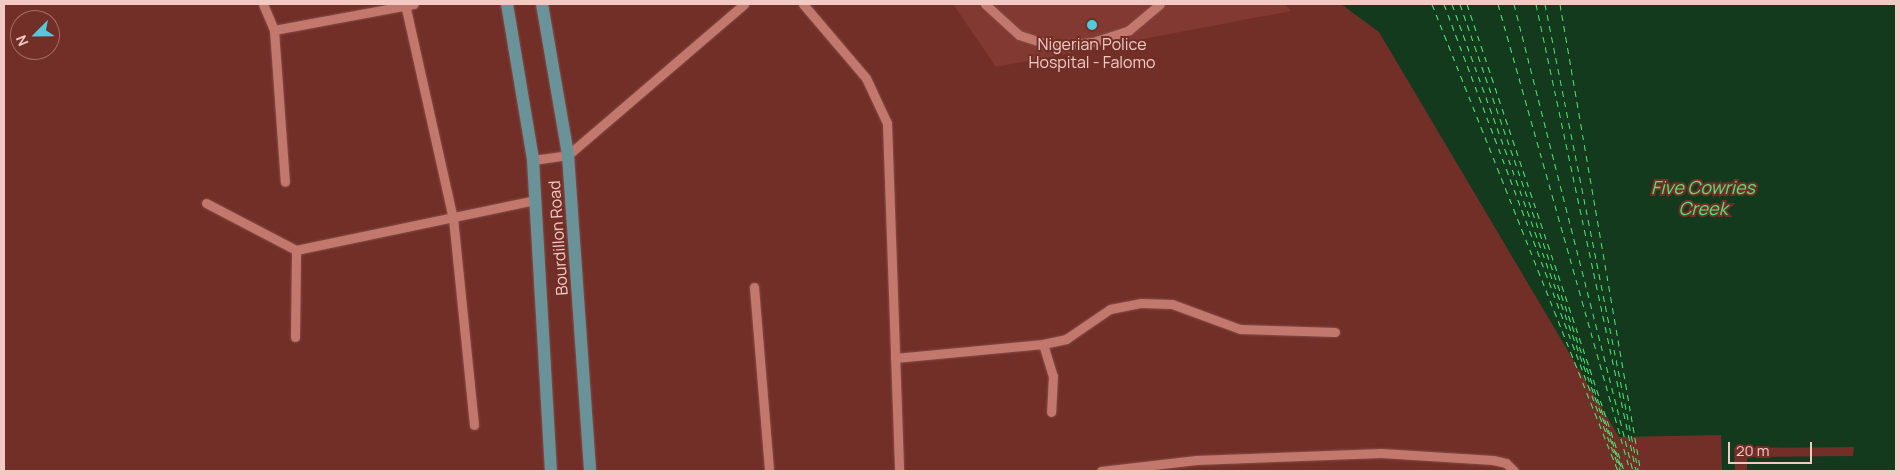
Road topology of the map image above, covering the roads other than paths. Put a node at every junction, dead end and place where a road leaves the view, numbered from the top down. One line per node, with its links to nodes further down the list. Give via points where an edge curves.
1 (263, 4): 9 (street)
2 (408, 4): 9 (street); 15 (street)
3 (507, 4): 11 (main road, Bourdillon Road)
4 (542, 4): 10 (main road, Bourdillon Road)
5 (744, 4): 10 (street)
6 (802, 4): 21 (street, via 866,78 887,123)
7 (985, 4): 8 (street, via 1019,35 1052,46 1093,42 1129,30)
8 (1160, 4)
9 (274, 30): 12 (street)
10 (568, 155): 11 (street); 25 (main road, Bourdillon Road)
11 (533, 160): 13 (main road, Bourdillon Road)
12 (285, 182)
13 (536, 200): 15 (street); 24 (main road, Bourdillon Road)
14 (206, 203): 16 (street)
15 (453, 218): 16 (street); 23 (street)
16 (296, 250): 19 (street)
17 (754, 287): 26 (street)
18 (1335, 332): 20 (street, via 1240,329 1172,304 1141,303 1110,309 1066,339)
19 (295, 337)
20 (1043, 344): 21 (street); 22 (street, via 1053,376)
21 (895, 358): 27 (street)
22 (1051, 412)
23 (474, 425)
24 (551, 471)
25 (590, 471)
26 (769, 471)
27 (899, 471)
28 (1102, 471): 29 (street, via 1196,460 1381,453 1493,460 1506,463)
29 (1514, 471)

